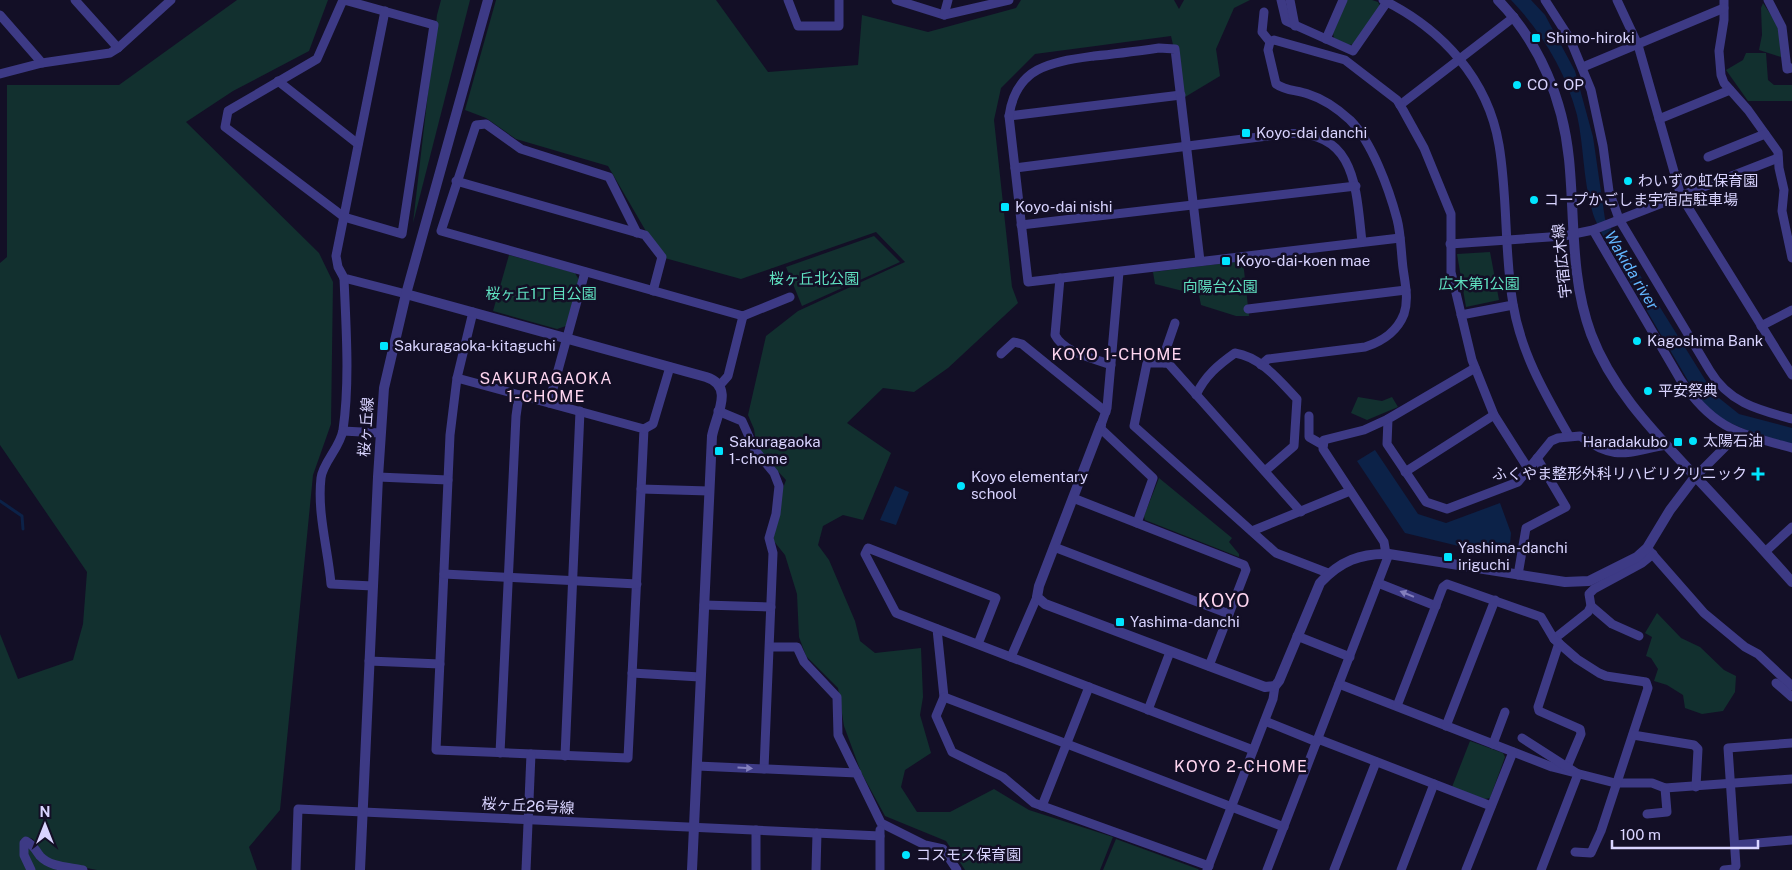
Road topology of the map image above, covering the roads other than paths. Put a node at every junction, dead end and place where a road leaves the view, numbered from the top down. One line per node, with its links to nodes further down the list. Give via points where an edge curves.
1 (75, 0): 28 (street)
2 (344, 0): 19 (street); 34 (street, via 317,58)
3 (488, 0): 68 (street, 桜ヶ丘線)
4 (788, 0): 5 (street, via 798,26 839,26)
5 (839, 0)
6 (896, 0): 22 (street)
7 (948, 0): 22 (street)
8 (1009, 0): 22 (street)
9 (1281, 0): 24 (street, via 1286,21)
10 (1290, 0): 24 (street)
11 (1343, 0): 25 (street)
12 (1498, 0): 23 (street, 宇宿広木線)
13 (1545, 0): 31 (street, via 1570,39)
14 (1617, 0): 27 (street)
15 (1768, 0): 32 (street, via 1782,27 1787,69)
16 (169, 1): 28 (street)
17 (1385, 1): 25 (street, via 1353,51); 29 (street, via 1428,26)
18 (1724, 4): 27 (street); 35 (street, via 1720,65 1724,83)
19 (385, 11): 41 (street); 50 (street, via 434,25 402,234)
20 (1264, 12): 26 (street, via 1262,32)
21 (0, 15): 30 (street)
22 (944, 15)
23 (1514, 17): 29 (street); 55 (street, 宇宿広木線, via 1543,64 1561,113 1569,158)
24 (1295, 26): 25 (street)
25 (1326, 39)
26 (1270, 42): 37 (street, via 1278,41 1346,60); 56 (street, via 1268,50 1276,84 1327,102 1367,141 1398,220)
27 (1637, 44): 31 (street); 39 (street)
28 (118, 48): 30 (street, via 110,53)
29 (1460, 59): 37 (street); 57 (street, via 1479,88 1494,123 1502,171)
30 (42, 63): 33 (street)
31 (1583, 67): 51 (street, via 1595,107)
32 (1792, 68)
33 (0, 74)
34 (278, 82): 41 (street); 50 (street, via 228,111 225,127)
35 (1730, 90): 39 (street); 40 (street)
36 (1181, 95): 38 (street); 38 (street, via 1176,49 1160,48 1058,61 1038,69 1024,81 1011,104); 42 (street)
37 (1400, 104): 59 (street, via 1424,148 1449,208)
38 (1009, 116): 45 (street)
39 (1659, 119): 48 (street)
40 (1765, 134): 43 (street); 44 (street, via 1778,152)
41 (358, 144): 50 (street)
42 (1186, 148): 45 (street); 47 (street, via 1283,134 1307,134 1330,144 1340,153 1348,162); 49 (street)
43 (1708, 157)
44 (1778, 158): 48 (street); 60 (street, via 1784,190 1782,211)
45 (1015, 168): 52 (street)
46 (456, 181): 54 (street); 54 (street, via 476,125 486,124 521,149 609,177); 62 (street, via 440,231)
47 (1356, 186): 49 (street); 58 (street)
48 (1681, 196): 51 (street); 77 (street)
49 (1193, 205): 52 (street); 61 (street)
50 (344, 217): 64 (street, via 336,256)
51 (1616, 220): 53 (street); 97 (street, via 1723,389 1748,406)
52 (1022, 225): 65 (street, via 1028,282)
53 (1595, 229): 55 (street); 102 (street, via 1689,392 1717,420)
54 (637, 232): 66 (street, via 645,235 662,257)
55 (1572, 235): 57 (street); 105 (street, 宇宿広木線, via 1580,295 1601,357 1632,405)
56 (1400, 238): 58 (street); 67 (street)
57 (1506, 240): 59 (street); 70 (street)
58 (1362, 242): 61 (street)
59 (1450, 244): 74 (street, via 1451,272)
60 (1792, 258)
61 (1200, 261): 63 (street)
62 (585, 272): 66 (street); 78 (street)
63 (1118, 272): 65 (street); 81 (street)
64 (344, 278): 68 (street); 100 (street, via 346,363)
65 (1060, 278): 81 (street, via 1058,341)
66 (652, 290): 75 (street)
67 (1406, 290): 71 (street); 82 (street, via 1406,306 1399,323 1376,344 1268,359)
68 (406, 294): 73 (street); 101 (street, 桜ヶ丘線, via 389,362)
69 (790, 297): 75 (street)
70 (1513, 305): 74 (street); 103 (street, via 1537,379)
71 (1248, 309)
72 (1792, 310): 77 (street)
73 (473, 312): 78 (street); 86 (street)
74 (1461, 315): 84 (street)
75 (744, 316): 87 (street, via 728,376)
76 (1175, 323): 80 (street, via 1165,352)
77 (1761, 326): 85 (street)
78 (566, 339): 83 (street); 90 (street)
79 (1002, 354): 93 (street, via 1014,342 1022,344)
80 (1165, 363): 89 (street); 121 (street, via 1147,363 1134,426)
81 (1111, 365): 93 (street)
82 (1261, 365): 89 (street, via 1247,355 1235,353 1215,367); 109 (street, via 1276,376 1298,404 1294,446)
83 (670, 367): 87 (street, via 714,380); 99 (street, via 652,424)
84 (1475, 368): 94 (street); 96 (street)
85 (1792, 375)
86 (457, 378): 88 (street); 113 (street)
87 (720, 385): 92 (street, via 722,395)
88 (519, 395): 90 (street); 129 (street)
89 (1196, 395): 109 (street)
90 (548, 403): 91 (street)
91 (580, 411): 99 (street); 130 (street)
92 (718, 411): 115 (street, via 712,436); 140 (street, via 742,421 755,450 774,474 778,486 776,514 769,538 773,553)
93 (1106, 412): 98 (street)
94 (1494, 415): 108 (street); 110 (street)
95 (1309, 416): 104 (street, via 1309,437)
96 (1388, 419): 104 (street, via 1364,430 1324,440); 110 (street, via 1386,444)
97 (1792, 419)
98 (1100, 427): 117 (street); 119 (street, via 1153,478)
99 (644, 429): 114 (street)
100 (343, 430): 101 (street); 134 (street, via 321,476 320,508 331,584)
101 (380, 433): 111 (street, 桜ヶ丘線)
102 (1739, 434): 106 (street); 112 (street)
103 (1569, 436): 105 (street, via 1580,436 1597,449 1617,454); 107 (street, via 1551,442)
104 (1323, 445): 116 (street)
105 (1666, 445): 112 (street, 宇宿広木線)
106 (1792, 448)
107 (1537, 458): 108 (street); 128 (street, via 1566,507 1526,528)
108 (1528, 470): 110 (street, via 1518,482 1447,509 1426,502)
109 (1265, 471): 118 (street)
110 (1405, 472)
111 (378, 477): 113 (street); 134 (street, 桜ヶ丘線)
112 (1696, 477): 123 (street, via 1670,510); 124 (street, 宇宿広木線)
113 (448, 480): 127 (street)
114 (641, 489): 115 (street); 133 (street)
115 (709, 491): 137 (street)
116 (1350, 491): 118 (street); 125 (street, via 1384,542)
117 (1073, 498): 119 (street); 122 (street)
118 (1300, 512): 121 (street)
119 (1138, 523): 141 (street, via 1244,564 1246,570)
120 (1792, 527): 124 (street)
121 (1252, 531): 126 (street, via 1276,553)
122 (1054, 547): 135 (street); 141 (street)
123 (1650, 551): 128 (street, via 1583,583); 139 (street, via 1642,563 1594,589 1589,594); 159 (street, via 1704,613 1758,654)
124 (1765, 552): 131 (street, 宇宿広木線)
125 (1388, 554): 126 (street, via 1366,554 1346,561); 128 (street); 132 (street)
126 (1328, 573): 143 (street, via 1314,593)
127 (444, 574): 129 (street); 152 (street)
128 (1518, 575)
129 (508, 577): 130 (street); 176 (street)
130 (572, 580): 133 (street); 178 (street)
131 (1792, 582)
132 (1378, 583): 138 (street, one-way to 132); 150 (street)
133 (637, 584): 154 (street)
134 (373, 586): 151 (street, 桜ヶ丘線)
135 (1037, 597): 148 (street, via 1045,604); 149 (street)
136 (1495, 600): 138 (street, via 1447,584); 145 (street, via 1541,617); 167 (street)
137 (704, 605): 140 (street); 155 (street)
138 (1436, 606): 163 (street)
139 (1591, 606): 144 (street, via 1612,624); 145 (street)
140 (771, 607): 147 (street)
141 (1229, 614): 153 (street)
142 (937, 629): 146 (street); 146 (street, via 896,613 865,554 868,548 996,598); 161 (street)
143 (1297, 636): 150 (street); 158 (street)
144 (1639, 636)
145 (1557, 641): 168 (street, via 1599,674 1646,682 1648,688); 181 (street, via 1538,707 1539,711 1580,729 1581,734)
146 (978, 644): 149 (street)
147 (770, 647): 182 (street); 183 (street, via 797,647 804,662 837,697 838,735)
148 (1170, 652): 153 (street); 164 (street)
149 (1011, 657): 160 (street)
150 (1350, 657): 157 (street)
151 (369, 662): 152 (street); 194 (street, 桜ヶ丘線)
152 (440, 664): 176 (street, via 436,750)
153 (1209, 666): 158 (street, via 1265,687)
154 (632, 673): 155 (street); 178 (street, via 628,758)
155 (700, 677): 180 (street)
156 (1776, 683): 162 (street)
157 (1339, 684): 163 (street); 170 (street)
158 (1275, 686): 166 (street)
159 (1792, 686)
160 (1089, 687): 164 (street); 172 (street)
161 (944, 697): 172 (street); 191 (street, via 936,716 952,752 1003,777)
162 (1792, 697)
163 (1397, 706): 167 (street)
164 (1148, 710): 174 (street)
165 (1506, 712): 173 (street)
166 (1265, 721): 170 (street); 174 (street)
167 (1446, 726): 173 (street)
168 (1633, 735): 186 (street); 189 (street, via 1694,744 1698,749)
169 (1522, 738): 181 (street)
170 (1318, 741): 179 (street); 199 (street)
171 (1792, 743): 188 (street, via 1728,748)
172 (1067, 744): 191 (street); 193 (street)
173 (1493, 744): 175 (street)
174 (1253, 750): 193 (street)
175 (1513, 752): 184 (street); 192 (street)
176 (500, 753): 177 (street)
177 (531, 754): 178 (street); 196 (street)
178 (565, 756)
179 (1376, 762): 187 (street); 219 (street)
180 (696, 766): 182 (street, one-way to 182); 198 (street)
181 (1567, 768): 184 (street)
182 (764, 769): 183 (street)
183 (856, 773): 197 (street)
184 (1578, 774): 186 (street); 222 (street)
185 (1792, 779): 188 (street)
186 (1615, 783): 190 (street, via 1652,783); 205 (street, via 1592,853)
187 (1434, 784): 192 (street); 220 (street)
188 (1730, 785): 189 (street); 204 (street)
189 (1696, 787): 190 (street)
190 (1665, 788): 195 (street, via 1667,812)
191 (1042, 806): 206 (street)
192 (1491, 806): 221 (street)
193 (1232, 808): 199 (street); 206 (street)
194 (362, 812): 196 (street, 桜ヶ丘26号線); 209 (street, 桜ヶ丘26号線, via 298,809); 210 (street, 桜ヶ丘線)
195 (1647, 814)
196 (528, 820): 198 (street, 桜ヶ丘26号線); 212 (street)
197 (881, 823): 202 (street); 217 (street, via 925,845 943,849)
198 (693, 827): 200 (street, 桜ヶ丘26号線); 213 (street)
199 (1284, 828): 218 (street)
200 (756, 830): 201 (street, 桜ヶ丘26号線); 214 (street)
201 (817, 833): 202 (street, 桜ヶ丘26号線); 215 (street)
202 (880, 836): 216 (street)
203 (1792, 840): 204 (street)
204 (1735, 845): 223 (street, via 1736,866)
205 (1574, 852)
206 (1208, 868)
207 (31, 870): 208 (street, via 24,855 26,841 47,861)
208 (83, 870)
209 (296, 870)
210 (360, 870): 211 (street)
211 (369, 870)
212 (526, 870)
213 (692, 870)
214 (756, 870)
215 (816, 870)
216 (880, 870)
217 (957, 870)
218 (1267, 870)
219 (1334, 870)
220 (1401, 870)
221 (1466, 870)
222 (1541, 870)
223 (1724, 870)

